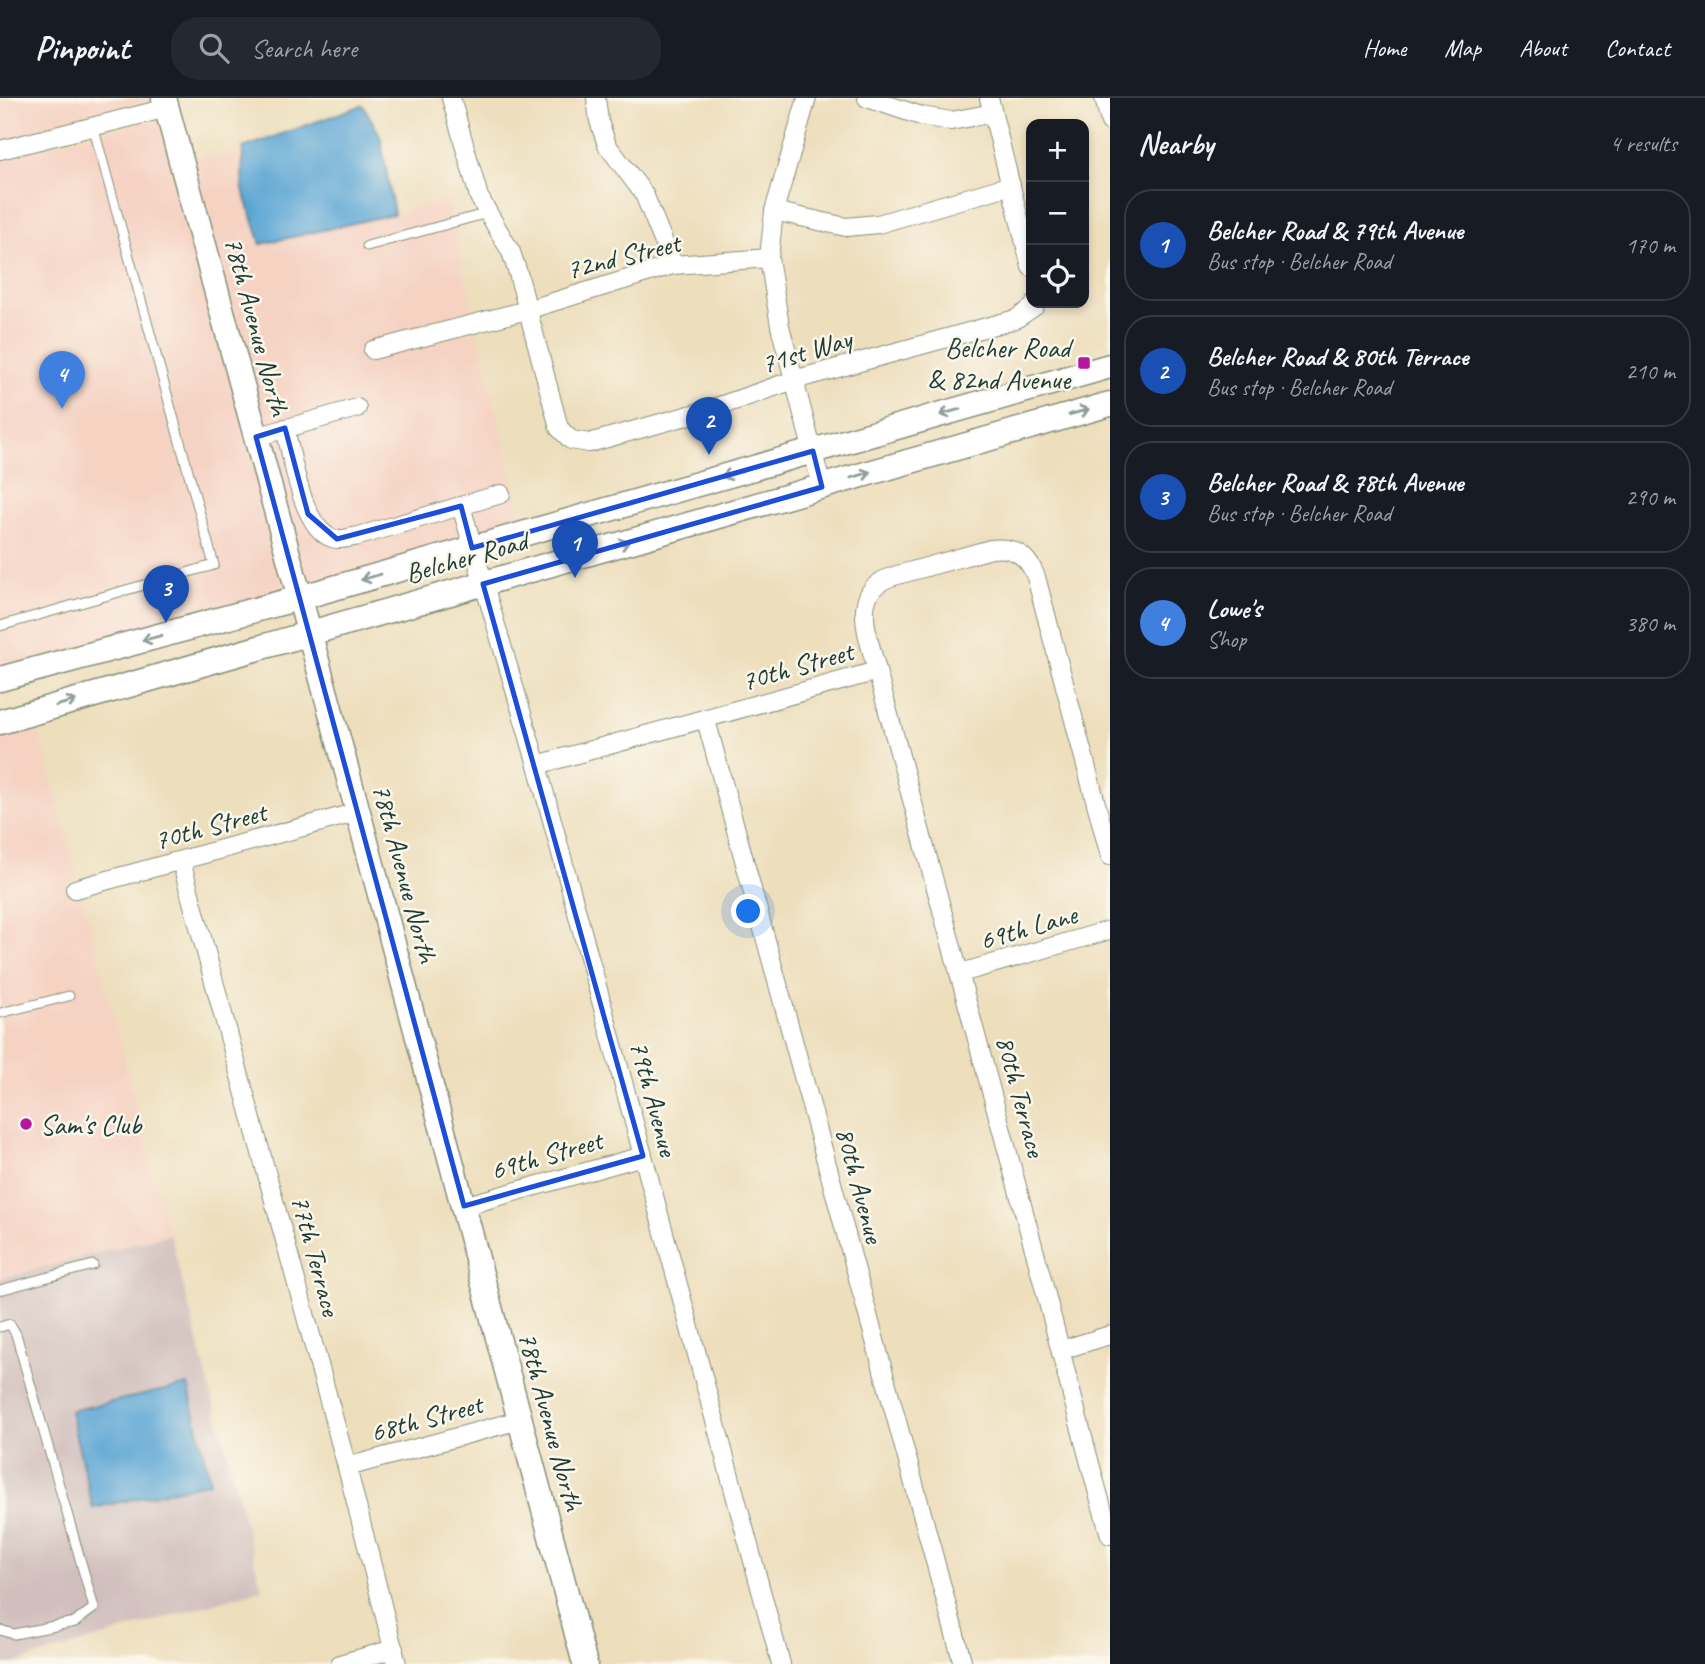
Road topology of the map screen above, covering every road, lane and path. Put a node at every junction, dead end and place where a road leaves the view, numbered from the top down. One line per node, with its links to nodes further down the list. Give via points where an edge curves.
1 (451, 98): 13 (street, via 479,197)
2 (596, 98): 17 (street, via 607,145 644,194)
3 (807, 98): 12 (street)
4 (867, 98): 7 (street, via 951,121)
5 (1104, 98): 8 (street)
6 (165, 103): 9 (street); 26 (main road, 78th Avenue North)
7 (991, 105): 11 (street)
8 (1110, 122)
9 (93, 126): 10 (street); 34 (lane, via 214,565)
10 (0, 150)
11 (1011, 185): 12 (street, via 878,224 846,227); 15 (street)
12 (774, 211): 16 (street)
13 (488, 213): 14 (lane); 19 (street, via 511,252)
14 (367, 246)
15 (1026, 246)
16 (769, 258): 17 (street, 72nd Street); 22 (street, via 775,306)
17 (673, 265): 19 (street, 72nd Street)
18 (1030, 308): 22 (street, 71st Way, via 1016,319)
19 (527, 310): 20 (street, 72nd Street); 22 (street, 71st Way, via 559,428 570,440 589,443)
20 (373, 350)
21 (1110, 366): 27 (main road, Belcher Road, one-way to 27)
22 (794, 380): 27 (street)
23 (1110, 404): 28 (main road, Belcher Road, one-way to 23)
24 (357, 408): 25 (street)
25 (285, 428): 26 (street); 30 (street, via 308,513 328,537 359,536)
26 (256, 437): 33 (main road, 78th Avenue North)
27 (813, 452): 28 (street); 31 (main road, Belcher Road, one-way to 31)
28 (822, 486): 32 (main road, Belcher Road, one-way to 28)
29 (501, 495): 30 (street)
30 (461, 506): 31 (street, 79th Avenue)
31 (472, 548): 32 (street, 79th Avenue); 33 (main road, Belcher Road, one-way to 33)
32 (483, 584): 35 (main road, Belcher Road); 40 (street, 79th Avenue)
33 (299, 598): 35 (main road, 78th Avenue North); 37 (main road, Belcher Road, one-way to 37)
34 (0, 626)
35 (308, 633): 39 (main road, Belcher Road, one-way to 35); 41 (main road, 78th Avenue North)
36 (877, 671): 38 (street, 70th Street); 42 (street, 70th Street, via 864,610 881,581 992,549 1007,548 1021,555 1035,577); 46 (street, 80th Terrace)
37 (0, 679)
38 (706, 720): 40 (street, 70th Street); 64 (street, 80th Avenue)
39 (0, 723)
40 (537, 765): 49 (street, 79th Avenue)
41 (358, 812): 43 (street, 70th Street); 50 (main road, 78th Avenue North)
42 (1110, 856)
43 (181, 862): 44 (street, 70th Street); 57 (street, 77th Terrace)
44 (75, 888)
45 (1110, 930): 46 (street, 69th Lane)
46 (961, 973): 55 (street, 80th Terrace)
47 (69, 996): 48 (lane)
48 (0, 1013)
49 (643, 1156): 50 (street, 69th Street); 63 (street, 79th Avenue)
50 (464, 1206): 56 (main road, 78th Avenue North)
51 (93, 1265): 52 (lane)
52 (0, 1290)
53 (0, 1327): 59 (lane, via 10,1324 16,1334 94,1608 75,1622 14,1634)
54 (1110, 1335): 55 (street)
55 (1061, 1350): 58 (street, 80th Terrace)
56 (520, 1420): 57 (street, 68th Street); 62 (main road, 78th Avenue North)
57 (347, 1467): 60 (street, 77th Terrace)
58 (1110, 1535)
59 (0, 1630)
60 (396, 1657): 61 (street)
61 (340, 1664)
62 (585, 1664)
63 (781, 1664)
64 (963, 1664)

